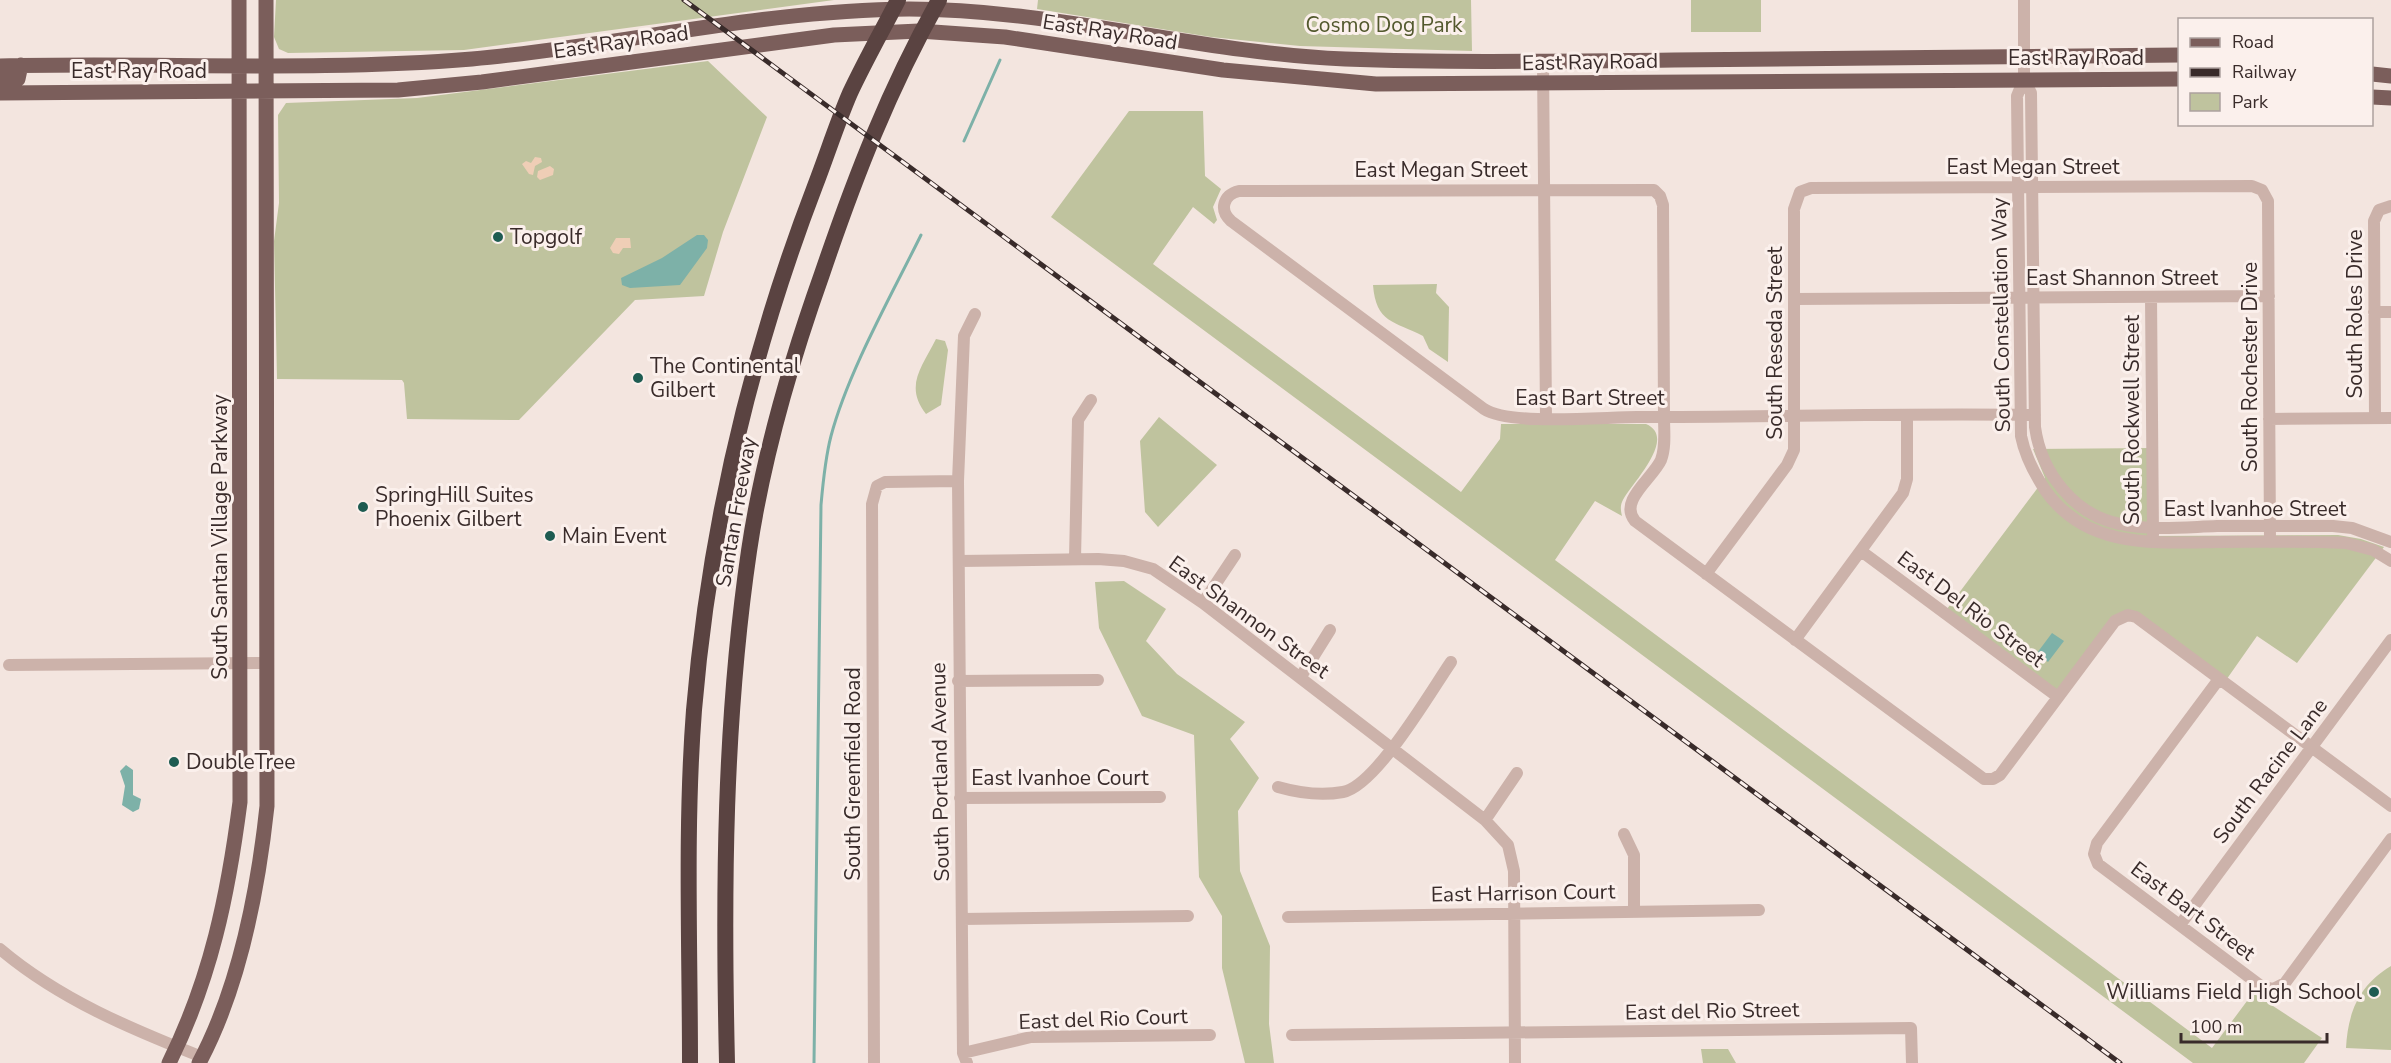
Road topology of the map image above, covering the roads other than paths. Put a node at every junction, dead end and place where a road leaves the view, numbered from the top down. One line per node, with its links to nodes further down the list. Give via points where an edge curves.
1 (240, 0): 10 (main road, South Santan Village Parkway)
2 (266, 0): 11 (main road)
3 (898, 0): 100 (highway, Santan Freeway, via 850,94 797,234 761,345 726,491 694,711)
4 (939, 0): 101 (highway, Santan Freeway, via 874,129 794,354 749,549 728,745 724,904)
5 (2024, 0): 12 (street)
6 (2178, 55): 12 (main road, East Ray Road)
7 (1543, 61): 11 (main road, East Ray Road, via 1287,55 982,12 919,9 844,12 719,26 514,55 417,63); 12 (main road, East Ray Road); 17 (street)
8 (21, 65): 9 (main road, East Ray Road); 10 (main road, East Ray Road); 16 (main road, via 18,79)
9 (0, 66)
10 (238, 66): 11 (main road, East Ray Road); 18 (main road, South Santan Village Parkway)
11 (265, 66): 19 (main road)
12 (2024, 68): 15 (main road, East Ray Road); 17 (main road, East Ray Road); 23 (street, South Constellation Way, via 2017,96); 24 (street, South Constellation Way, via 2031,93)
13 (2373, 74): 14 (main road)
14 (2391, 76)
15 (2178, 79)
16 (0, 81)
17 (1543, 83): 19 (main road, East Ray Road, via 1376,84 1284,77 970,33 896,32 834,35 431,88); 25 (street)
18 (238, 92): 19 (main road, East Ray Road); 20 (main road, East Ray Road); 38 (main road, South Santan Village Parkway)
19 (265, 92): 39 (main road)
20 (0, 93)
21 (2373, 97): 22 (main road)
22 (2391, 98)
23 (2019, 187): 24 (street, East Megan Street); 26 (street, East Megan Street, via 1811,188); 32 (street, South Constellation Way)
24 (2033, 187): 27 (street, East Megan Street, via 2252,186); 33 (street, South Constellation Way)
25 (1545, 189): 28 (street, East Megan Street, via 1239,191 1229,195); 44 (street, East Megan Street, via 1647,189 1660,196); 46 (street)
26 (1800, 192): 34 (street, South Reseda Street, via 1794,208)
27 (2265, 192): 30 (street, South Rochester Drive)
28 (1225, 202): 46 (street, East Bart Street, via 1224,212 1229,220 1485,410 1503,417)
29 (2391, 206): 35 (street, South Roles Drive, via 2378,211 2374,221)
30 (2269, 296): 31 (street, East Shannon Street); 49 (street, South Rochester Drive)
31 (2151, 297): 33 (street, East Shannon Street); 52 (street, South Rockwell Street)
32 (2020, 298): 33 (street, East Shannon Street); 34 (street, East Shannon Street); 41 (street, South Constellation Way)
33 (2035, 298): 42 (street, South Constellation Way)
34 (1795, 299): 45 (street, South Reseda Street)
35 (2374, 312): 36 (street); 47 (street, South Roles Drive)
36 (2391, 312)
37 (975, 314): 50 (street, South Portland Avenue, via 964,336)
38 (240, 371): 39 (main road); 68 (main road, South Santan Village Parkway)
39 (266, 372): 67 (main road)
40 (1090, 400): 58 (street, via 1078,420)
41 (2020, 415): 42 (street, East Bart Street); 43 (street, East Bart Street); 55 (street, South Constellation Way, via 2028,461 2061,510 2109,537)
42 (2035, 415): 52 (street, South Constellation Way, via 2040,449 2058,485 2070,497 2099,517 2118,524)
43 (1907, 416): 45 (street, East Bart Street); 56 (street, via 1905,489)
44 (1664, 417): 45 (street, East Bart Street); 46 (street, East Bart Street); 61 (street, via 1662,456 1631,502 1631,514)
45 (1796, 417): 61 (street, South Reseda Street, via 1795,447 1790,460)
46 (1546, 418)
47 (2375, 418): 48 (street); 49 (street)
48 (2391, 418)
49 (2269, 419): 51 (street, South Rochester Drive)
50 (958, 481): 59 (street, South Portland Avenue); 102 (street, South Greenfield Road, via 895,481 877,486 872,504)
51 (2270, 526): 52 (street, East Ivanhoe Street); 53 (street, South Rochester Drive); 54 (street, East Ivanhoe Street, via 2352,528)
52 (2153, 527): 55 (street, South Rockwell Street)
53 (2270, 542): 55 (street, East Ivanhoe Street); 60 (street, East Ivanhoe Street, via 2360,545)
54 (2391, 542)
55 (2155, 543)
56 (1861, 551): 64 (street); 74 (street, East Del Rio Street)
57 (1235, 555): 62 (street)
58 (1075, 559): 59 (street, East Shannon Street); 62 (street, East Shannon Street, via 1124,561 1153,569)
59 (959, 561): 73 (street, South Portland Avenue)
60 (2391, 561)
61 (1706, 574): 64 (street)
62 (1203, 603): 70 (street, East Shannon Street)
63 (1330, 630): 70 (street)
64 (1796, 640): 74 (street, via 1979,777 1994,779 2001,774)
65 (2391, 640): 75 (street, South Racine Lane)
66 (1451, 662): 76 (street)
67 (266, 663): 68 (street); 98 (main road, via 267,806 262,854 236,969)
68 (242, 664): 69 (street); 96 (main road, South Santan Village Parkway, via 240,802 233,856 212,956)
69 (3, 665)
70 (1300, 678): 76 (street, East Shannon Street)
71 (2219, 679): 74 (street, via 2136,617 2125,615 2116,620); 75 (street); 91 (street, East Bart Street, via 2096,844 2094,856 2100,866)
72 (1098, 680): 73 (street)
73 (958, 681): 80 (street, South Portland Avenue)
74 (2058, 697)
75 (2312, 747): 81 (street); 91 (street, South Racine Lane)
76 (1392, 748): 78 (street, via 1364,782 1344,792 1303,794); 82 (street, East Shannon Street)
77 (1517, 773): 82 (street)
78 (1278, 787)
79 (1160, 797): 80 (street, East Ivanhoe Court)
80 (960, 798): 90 (street, South Portland Avenue)
81 (2391, 806)
82 (1485, 820): 87 (street, East Shannon Street, via 1508,845 1514,871)
83 (1624, 834): 86 (street, via 1634,855)
84 (2391, 839): 91 (street, East Bart Street, via 2284,983 2274,989 2261,986)
85 (1759, 910): 86 (street, East Harrison Court)
86 (1634, 911): 87 (street, East Harrison Court)
87 (1512, 912): 89 (street, East Harrison Court); 93 (street, East Shannon Street)
88 (1188, 916): 90 (street)
89 (1288, 917)
90 (962, 919): 97 (street, South Portland Avenue)
91 (2180, 925)
92 (0, 949): 96 (street, via 84,1005)
93 (1515, 1034): 95 (street); 103 (street, East Shannon Street); 104 (street, East del Rio Street, via 1911,1028)
94 (1210, 1035): 97 (street, East del Rio Court, via 1031,1037)
95 (1292, 1035)
96 (177, 1047): 98 (street); 99 (main road, South Santan Village Parkway)
97 (965, 1058)
98 (201, 1060)
99 (169, 1063)
100 (690, 1063)
101 (727, 1063)
102 (874, 1063)
103 (1515, 1063)
104 (1912, 1063)

